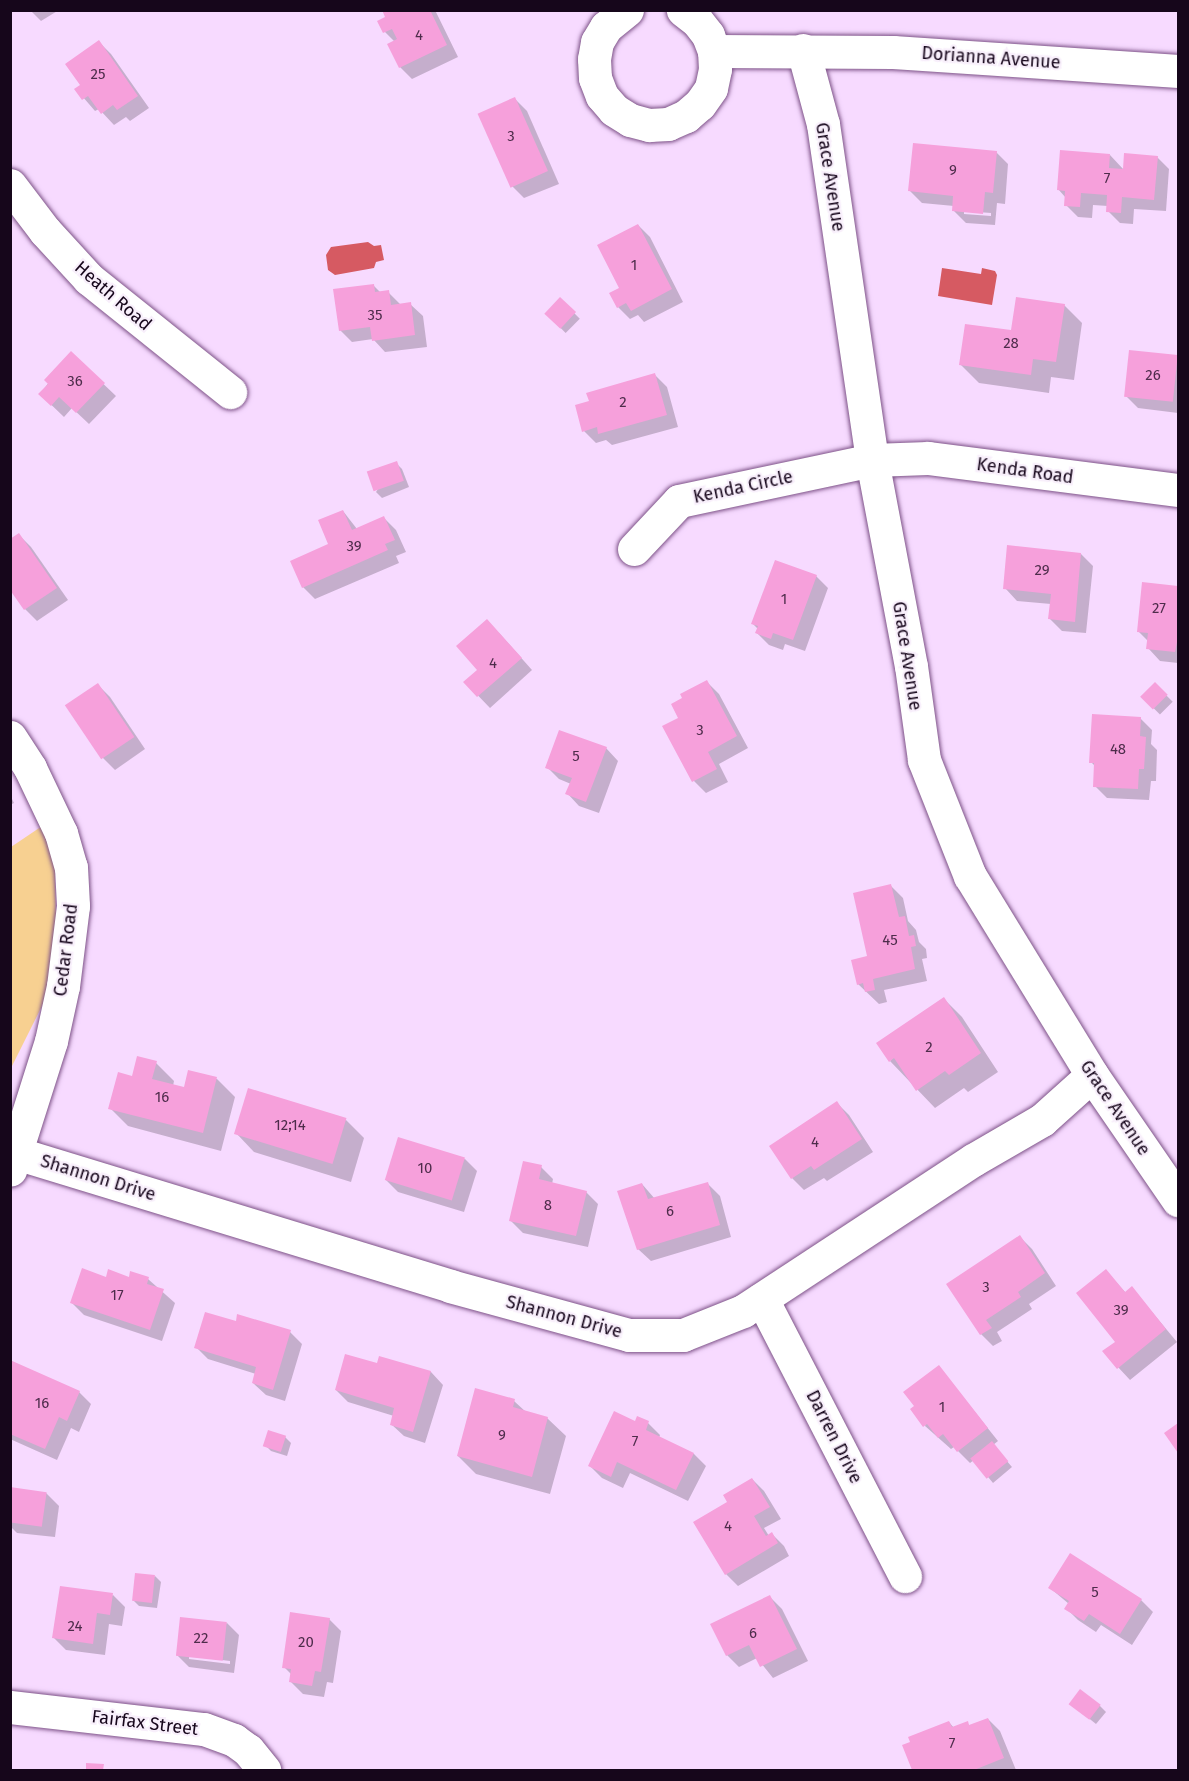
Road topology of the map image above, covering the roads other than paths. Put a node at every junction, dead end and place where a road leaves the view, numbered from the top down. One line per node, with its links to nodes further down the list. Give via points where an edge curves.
1 (627, 10): 4 (street, via 606,27 597,42 594,59 595,78 602,96 630,120 668,124 693,110 711,88)
2 (683, 10): 4 (street, via 708,35)
3 (804, 50): 4 (street, Dorianna Avenue); 5 (street, Dorianna Avenue, via 1020,59); 8 (street, Grace Avenue, via 823,124)
4 (714, 51)
5 (1179, 71)
6 (10, 185): 7 (street, Heath Road, via 89,279)
7 (230, 392)
8 (872, 460): 9 (street, Kenda Road, via 928,458); 10 (street, Kenda Circle, via 679,501); 12 (street, Grace Avenue, via 911,666 924,760 970,876)
9 (1179, 490)
10 (634, 549)
11 (10, 737): 13 (street, Cedar Road, via 30,768 61,833 71,867 73,906 51,1041)
12 (1092, 1075): 14 (street, Grace Avenue); 15 (street, Shannon Drive, via 1042,1120 973,1160)
13 (13, 1162): 15 (street, Shannon Drive, via 629,1335 683,1335 743,1311)
14 (1179, 1200)
15 (762, 1299): 16 (street, Darren Drive)
16 (905, 1576)
17 (10, 1707): 18 (street, Fairfax Street, via 204,1730 234,1740)
18 (264, 1770)

